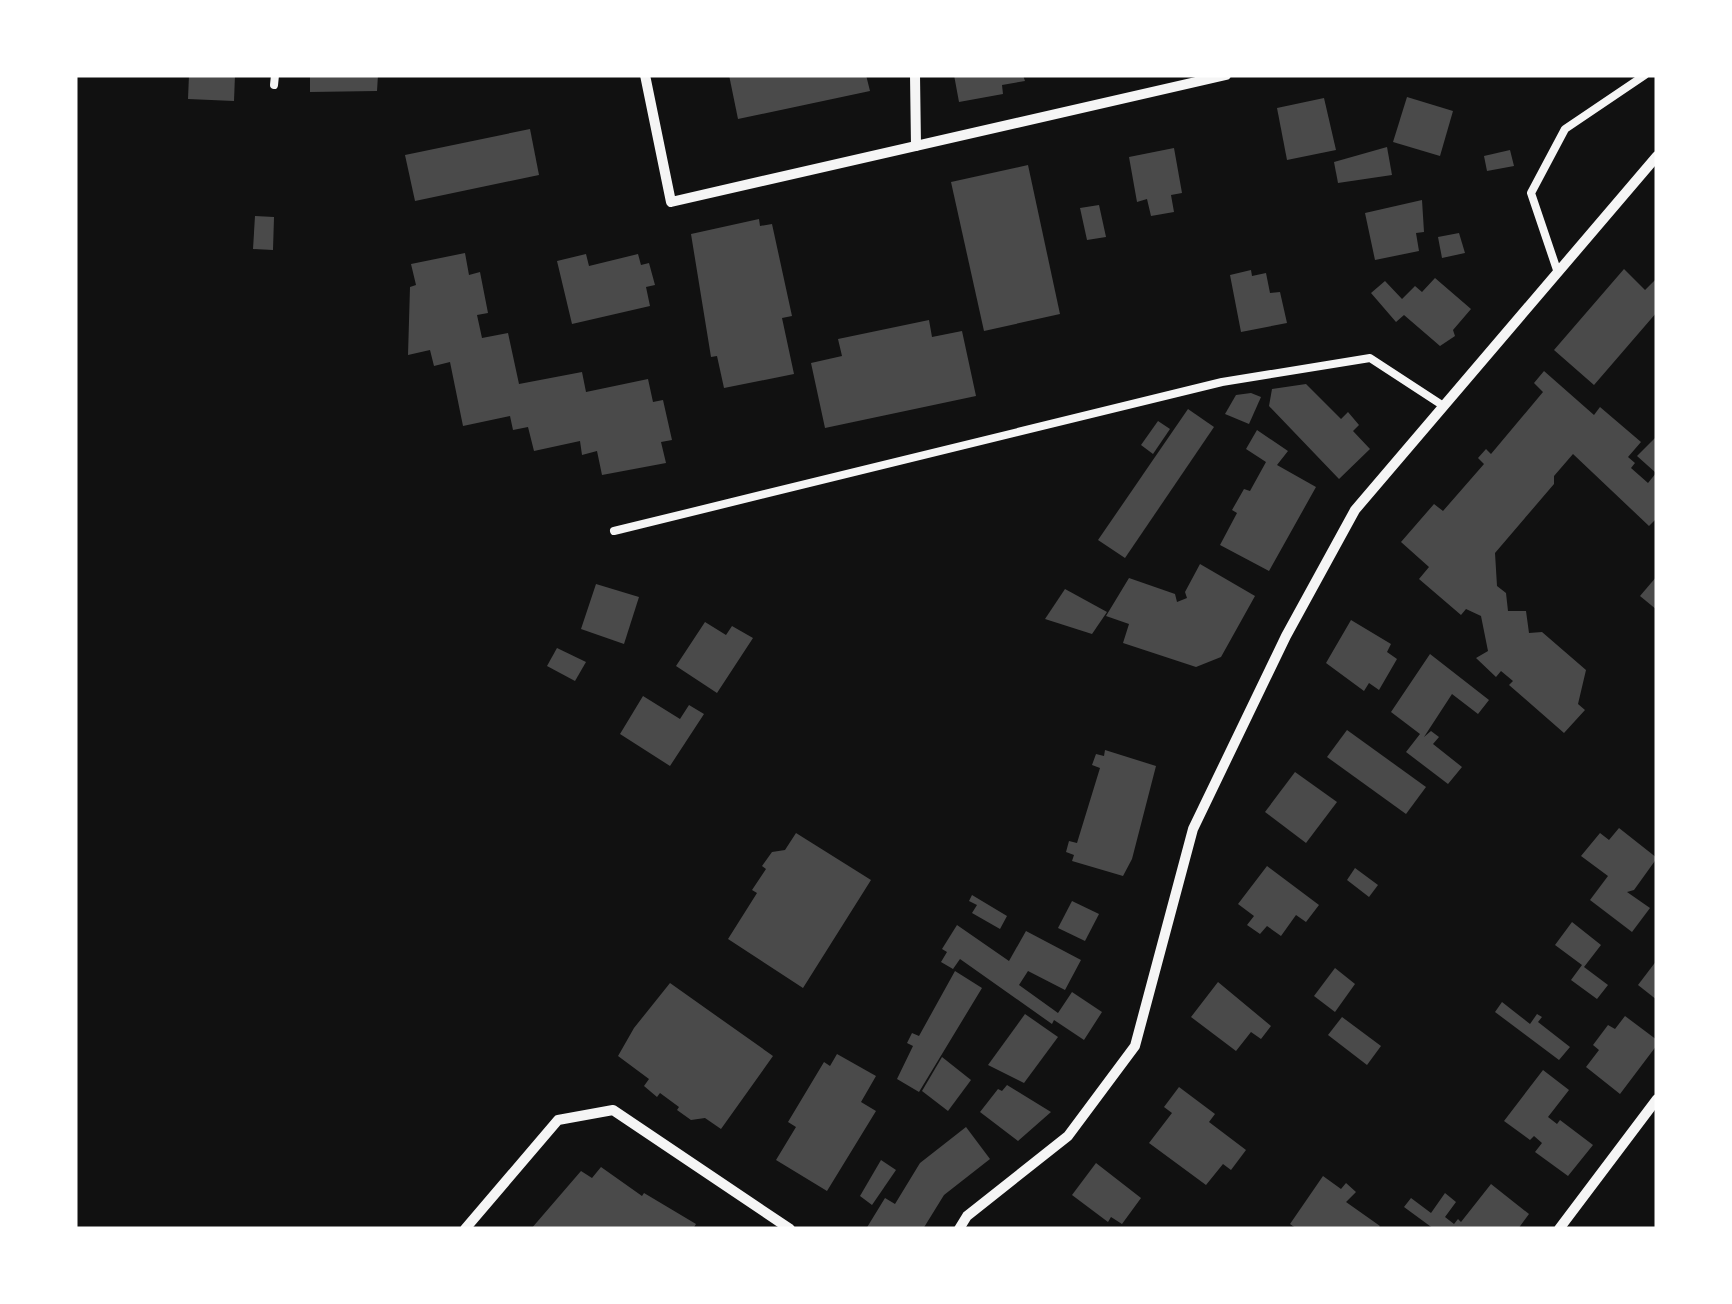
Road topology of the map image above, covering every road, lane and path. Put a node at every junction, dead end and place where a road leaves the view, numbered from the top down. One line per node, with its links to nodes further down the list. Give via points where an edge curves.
1 (646, 75): 5 (street, via 671,202)
2 (915, 75): 5 (street)
3 (1226, 75): 5 (street)
4 (1645, 75): 7 (lane, via 1565,130 1531,193)
5 (916, 146)
6 (1657, 156): 7 (street)
7 (1557, 270): 8 (street)
8 (1442, 405): 9 (lane, via 1370,358 1222,382); 13 (street, via 1355,510 1192,829 1135,1046 1068,1136)
9 (614, 532)
10 (1657, 1100): 14 (street)
11 (465, 1229): 12 (street, via 558,1120 613,1110)
12 (790, 1229)
13 (959, 1229)
14 (1559, 1229)

